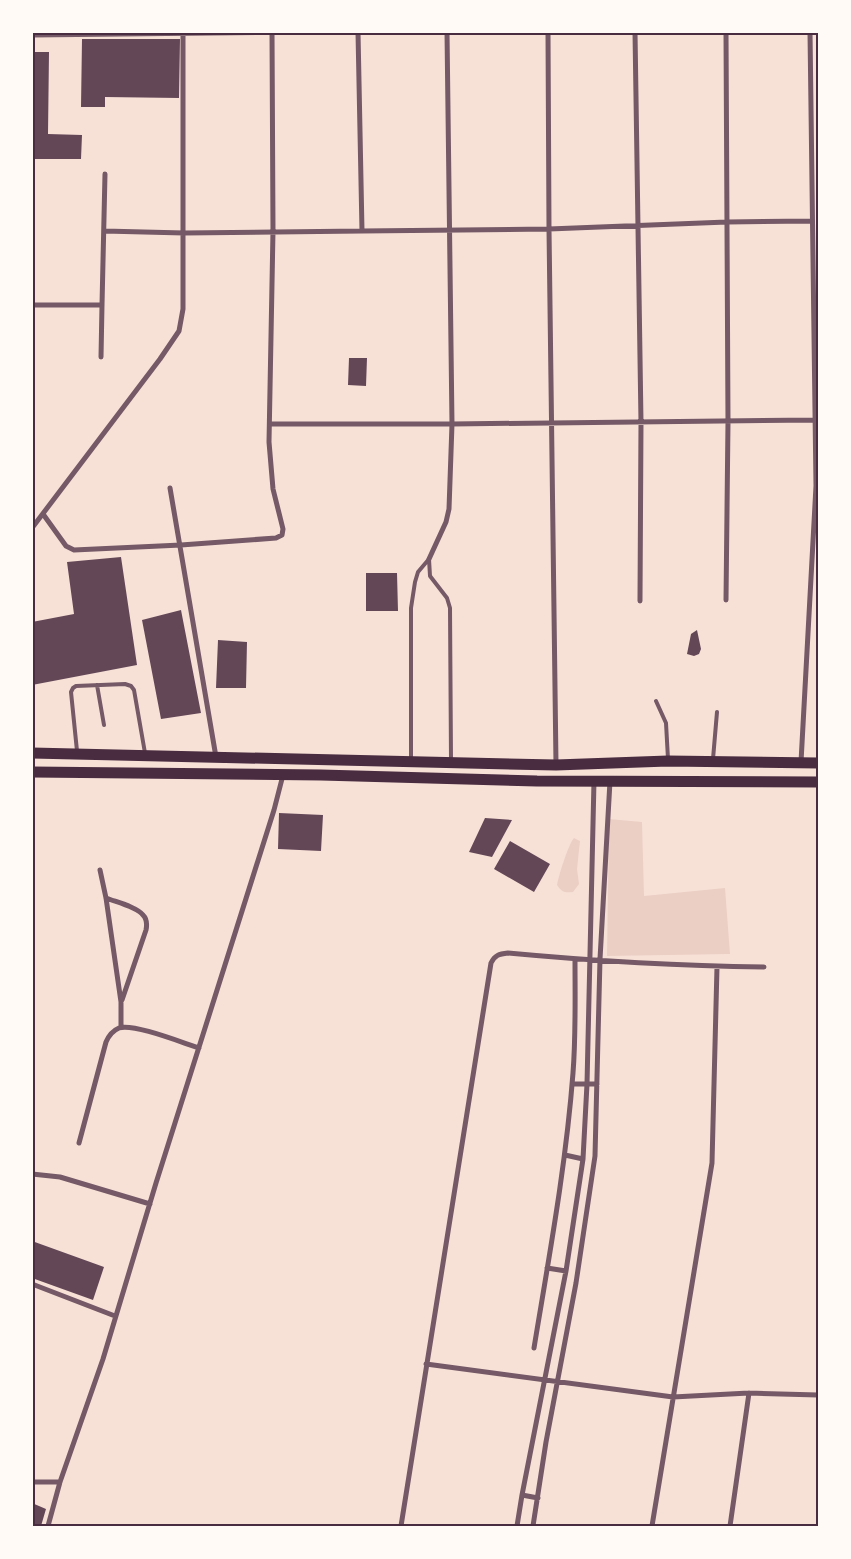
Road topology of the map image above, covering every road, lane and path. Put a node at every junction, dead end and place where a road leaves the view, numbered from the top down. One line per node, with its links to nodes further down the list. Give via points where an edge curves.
1 (289, 32): 9 (street)
2 (358, 32): 19 (street)
3 (447, 32): 16 (street)
4 (548, 32): 15 (street)
5 (635, 32): 14 (street)
6 (726, 32): 13 (street)
7 (810, 32): 12 (street)
8 (184, 33): 9 (street); 10 (street); 20 (street)
9 (272, 33): 18 (street)
10 (32, 35)
11 (105, 174): 17 (street)
12 (812, 221): 13 (street); 24 (street)
13 (727, 222): 14 (street); 26 (street)
14 (638, 226): 15 (street); 25 (street)
15 (549, 229): 16 (street); 27 (street)
16 (450, 230): 19 (street); 29 (street)
17 (104, 231): 20 (street); 22 (street)
18 (273, 231): 19 (street); 20 (street); 28 (street)
19 (362, 231)
20 (184, 233): 32 (street, via 183,309 179,331)
21 (32, 305): 22 (street)
22 (102, 305): 23 (street)
23 (101, 357)
24 (815, 420): 26 (street); 30 (street)
25 (641, 422): 26 (street); 27 (street); 37 (street)
26 (728, 422): 36 (street)
27 (552, 423): 29 (street); 52 (street)
28 (270, 424): 29 (street); 34 (street, via 273,489 282,536)
29 (452, 424): 35 (street, via 449,509)
30 (817, 486): 50 (street)
31 (170, 488): 34 (street)
32 (43, 514): 33 (street); 34 (street, via 66,546 74,550)
33 (32, 528)
34 (181, 545): 45 (street)
35 (429, 559): 46 (lane, via 414,582 411,608); 48 (lane, via 430,576 447,598 450,608)
36 (726, 600)
37 (640, 601)
38 (97, 685): 41 (lane); 43 (lane, via 72,688); 44 (lane, via 125,684 134,690)
39 (656, 701): 47 (lane, via 666,723)
40 (717, 712): 49 (lane)
41 (104, 726)
42 (32, 753): 43 (main road)
43 (78, 754): 44 (main road)
44 (145, 756): 45 (main road)
45 (216, 757): 46 (main road)
46 (411, 761): 48 (main road)
47 (668, 761): 49 (main road); 52 (main road)
48 (451, 762): 52 (main road)
49 (713, 762): 50 (main road)
50 (801, 762): 51 (main road)
51 (818, 762)
52 (556, 765)
53 (32, 772): 54 (main road)
54 (284, 775): 56 (main road); 67 (street)
55 (610, 780): 56 (main road); 57 (main road); 62 (street)
56 (594, 781): 61 (street)
57 (818, 782)
58 (100, 870): 59 (street)
59 (106, 898): 65 (street); 65 (street, via 138,910 147,923)
60 (575, 959): 61 (street); 68 (street); 81 (street, via 508,953 494,957 491,963)
61 (590, 959): 62 (street); 69 (street)
62 (600, 959): 63 (street); 70 (street)
63 (717, 966): 64 (street); 86 (street, via 712,1163)
64 (764, 967)
65 (121, 1002): 66 (street)
66 (121, 1028): 67 (street, via 132,1028); 71 (street, via 111,1033 106,1042)
67 (199, 1048): 75 (street)
68 (572, 1084): 69 (street); 72 (street)
69 (588, 1084): 70 (street); 73 (street)
70 (597, 1084): 83 (street, via 595,1156 576,1283)
71 (79, 1144)
72 (565, 1155): 73 (street); 76 (street)
73 (583, 1159): 77 (street)
74 (32, 1174): 75 (street, via 60,1177)
75 (150, 1204): 79 (street)
76 (547, 1268): 77 (street); 80 (street)
77 (566, 1271): 82 (street)
78 (32, 1284): 79 (street)
79 (115, 1316): 88 (street)
80 (534, 1348)
81 (426, 1364): 82 (street); 92 (street)
82 (545, 1380): 83 (street); 89 (street)
83 (556, 1382): 86 (street); 90 (street)
84 (749, 1393): 85 (street); 86 (street); 96 (street)
85 (818, 1395)
86 (673, 1398): 95 (street)
87 (32, 1482): 88 (street)
88 (60, 1482): 91 (street)
89 (522, 1495): 90 (street); 93 (street)
90 (538, 1498): 94 (street)
91 (48, 1526)
92 (400, 1526)
93 (517, 1526)
94 (533, 1526)
95 (652, 1526)
96 (730, 1526)

